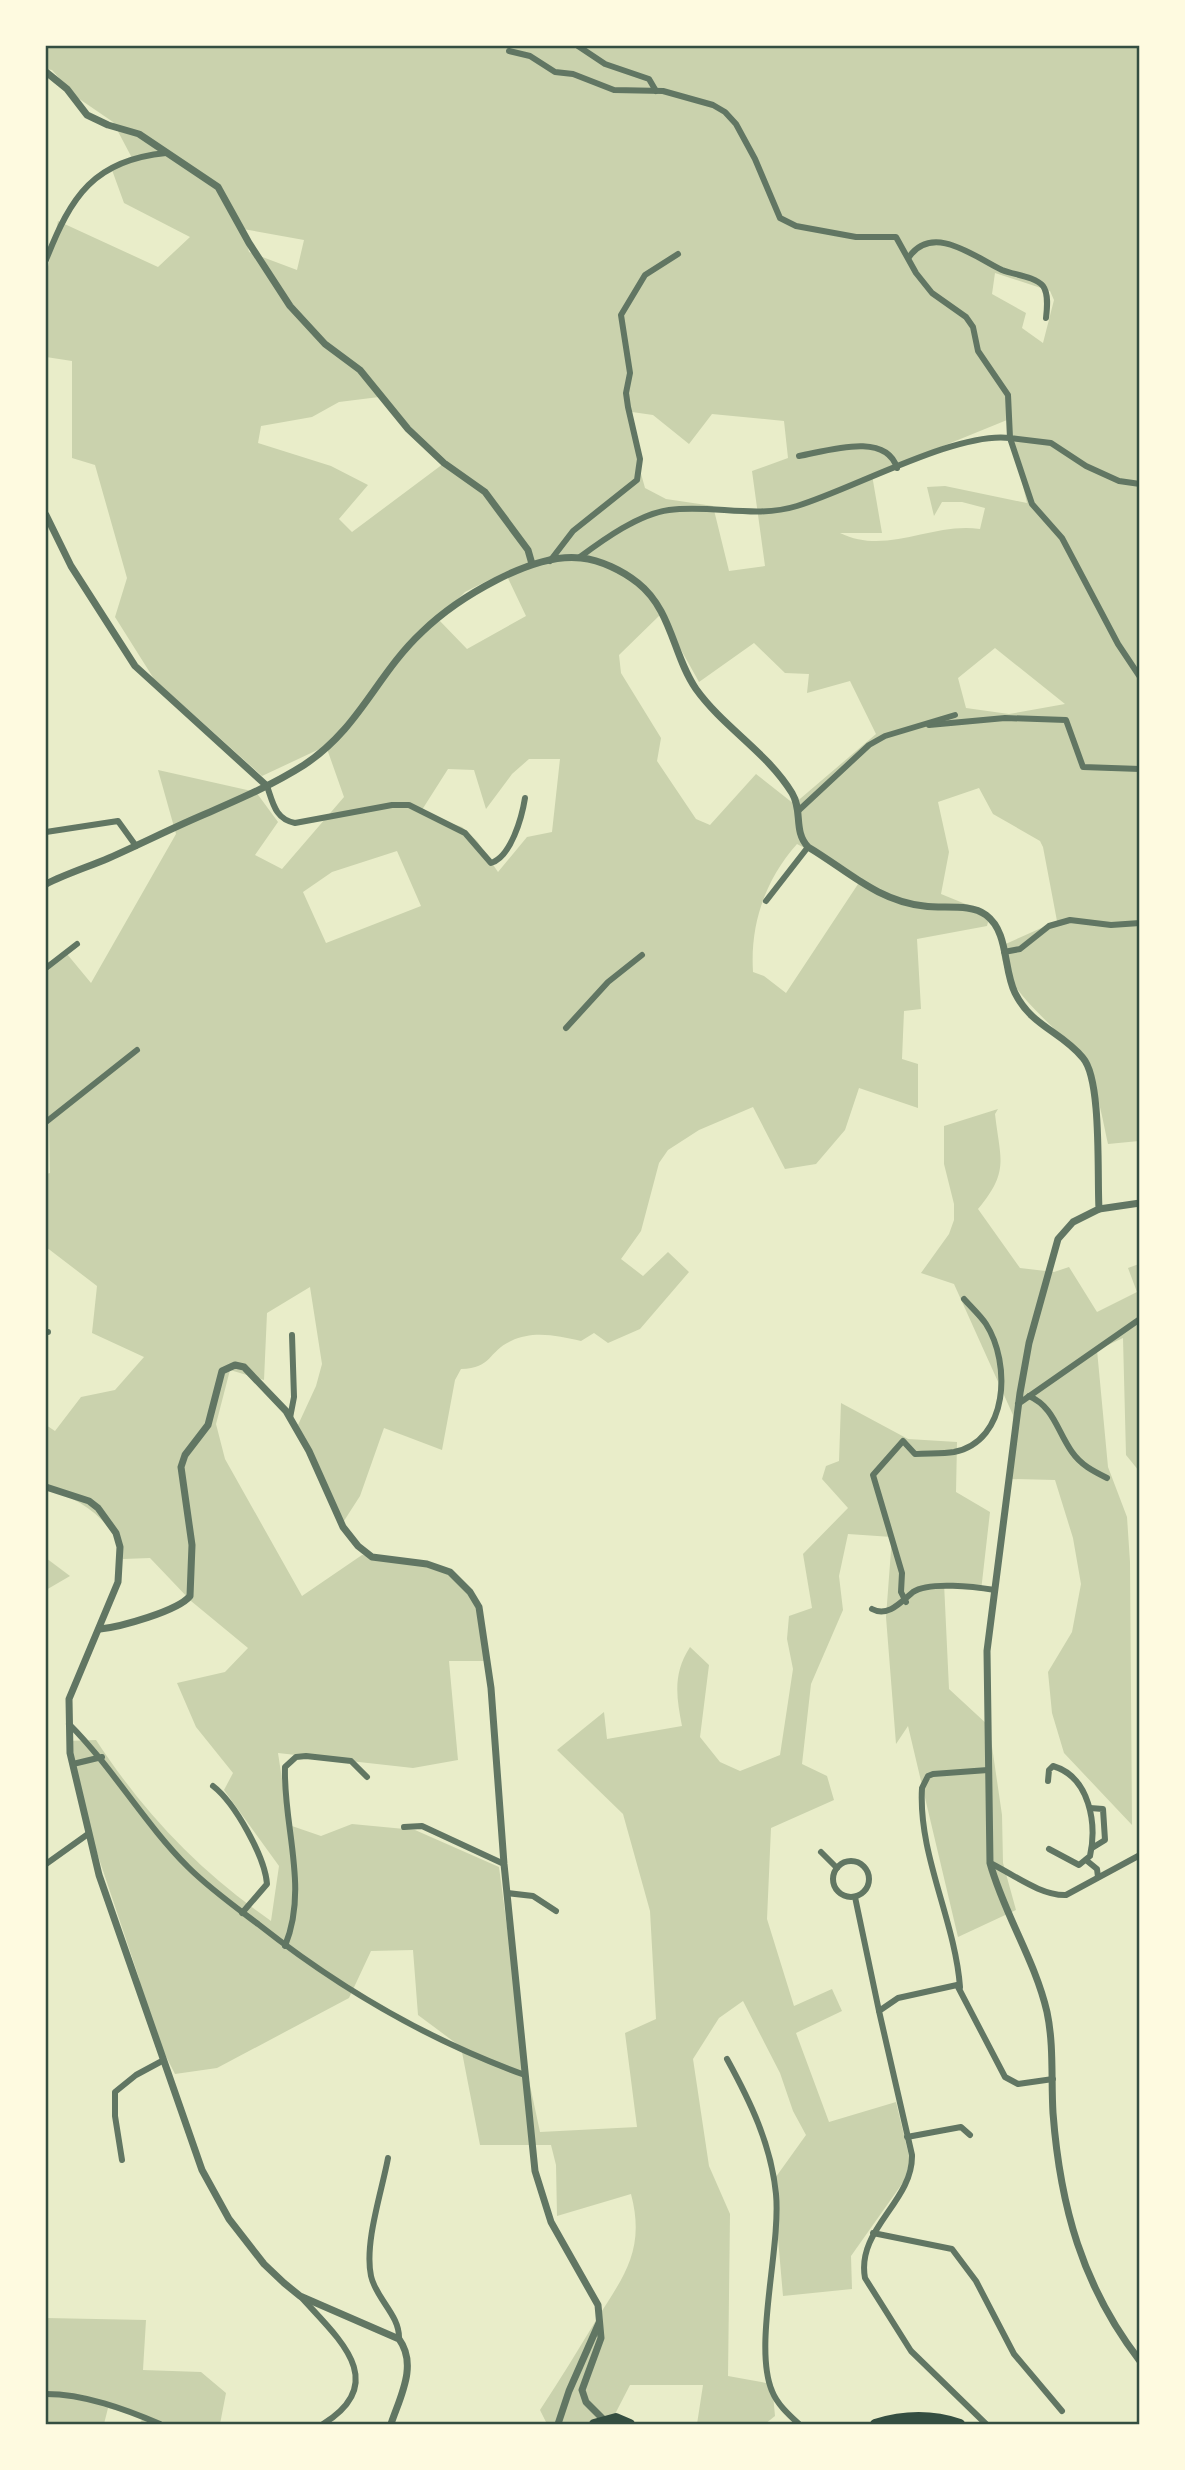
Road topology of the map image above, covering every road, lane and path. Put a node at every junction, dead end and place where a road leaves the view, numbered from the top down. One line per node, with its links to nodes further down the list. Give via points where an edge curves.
1 (578, 46): 4 (street, via 605,64 649,79)
2 (509, 51): 4 (street, via 530,55 555,72 614,90)
3 (46, 72): 5 (street, via 87,115 139,134)
4 (656, 91): 7 (street, via 725,112 755,159 780,218 796,226 856,237 896,237)
5 (166, 153): 8 (street, via 140,155 99,173 60,223); 17 (street, via 218,187 290,306 325,344 360,370 408,429 444,463 485,492 528,550)
6 (678, 254): 16 (street, via 645,275 621,315 630,373 628,407 640,459 638,480 573,531)
7 (909, 257): 9 (street, via 916,247 928,242 970,251 1041,284 1046,292); 10 (street, via 932,293 974,327 978,351 1008,395)
8 (46, 260)
9 (1046, 318)
10 (1010, 438): 12 (street, via 993,436 968,442); 13 (street, via 1051,443 1086,467); 18 (street, via 1032,504 1062,538)
11 (799, 456): 12 (street, via 878,447 890,454)
12 (897, 468): 15 (street, via 784,509 666,510)
13 (1139, 484)
14 (46, 515): 22 (street, via 71,566 135,666)
15 (580, 557): 16 (street); 24 (street, via 615,569 646,590 667,622 695,687 728,725 762,754 792,792)
16 (550, 561): 17 (street)
17 (532, 565): 22 (street, via 446,611 412,643 355,721 330,747)
18 (1139, 677)
19 (955, 715): 20 (street)
20 (929, 725): 21 (street, via 1005,718 1066,720 1083,766); 24 (street, via 869,745)
21 (1139, 769)
22 (267, 786): 23 (street, via 277,813 295,823 392,805 419,808 465,833 491,863 500,858 519,827); 26 (street)
23 (525, 798)
24 (797, 811): 27 (street, via 800,836)
25 (46, 832): 26 (street, via 118,821)
26 (136, 846): 28 (street)
27 (807, 847): 29 (street); 32 (street, via 886,898 985,914 994,922)
28 (46, 884)
29 (765, 901)
30 (1139, 923): 32 (street, via 1070,920 1049,926 1020,949)
31 (77, 944): 34 (street)
32 (1004, 952): 39 (street, via 1013,990 1028,1015 1078,1052 1090,1068)
33 (642, 955): 35 (street, via 608,982)
34 (46, 968)
35 (566, 1028)
36 (137, 1050): 37 (street)
37 (46, 1122)
38 (1139, 1203): 39 (street)
39 (1099, 1209): 44 (street, via 1073,1222 1058,1239 1029,1343)
40 (964, 1299): 49 (street, via 990,1334 1002,1374 999,1411 986,1434 956,1452 915,1454 903,1441 873,1475)
41 (1139, 1320): 43 (street)
42 (292, 1335): 45 (street)
43 (1029, 1396): 44 (street); 46 (street, via 1045,1405 1081,1463)
44 (1018, 1404): 48 (street)
45 (290, 1418): 51 (street, via 244,1367 224,1369 208,1425 181,1467 192,1545 190,1595 180,1604); 69 (street, via 343,1527 358,1546 372,1558 438,1566 460,1580 475,1599 486,1639)
46 (1107, 1478)
47 (46, 1487): 51 (street, via 89,1501 116,1533 122,1561)
48 (995, 1590): 49 (street, via 931,1587 914,1592); 55 (street, via 987,1651)
49 (906, 1602): 50 (street, via 884,1612)
50 (872, 1609)
51 (100, 1629): 52 (street, via 72,1688)
52 (68, 1722): 53 (street); 54 (street)
53 (102, 1757): 54 (street); 75 (street, via 159,1835)
54 (72, 1764): 61 (street)
55 (988, 1770): 67 (street); 77 (street, via 933,1774 922,1788 934,1875 945,1903)
56 (367, 1777): 76 (street, via 351,1761 306,1756 296,1757 285,1767 295,1873 293,1920)
57 (1048, 1781): 59 (street, via 1053,1766 1064,1770)
58 (214, 1786): 75 (street, via 247,1832 266,1871 267,1884)
59 (1090, 1808): 62 (street); 62 (street, via 1103,1809 1105,1840)
60 (404, 1827): 69 (street, via 422,1826)
61 (88, 1834): 68 (street); 80 (street)
62 (1092, 1847): 66 (street)
63 (1049, 1849): 66 (street, via 1079,1865)
64 (821, 1852): 70 (street)
65 (1139, 1855): 71 (street)
66 (1086, 1860): 71 (street)
67 (990, 1863): 71 (street, via 1057,1895 1066,1895); 82 (street, via 1046,2008)
68 (46, 1864)
69 (504, 1864): 72 (street)
70 (837, 1868): 73 (street, via 834,1885 846,1897); 73 (street, via 855,1861 869,1874 864,1893)
71 (1098, 1877)
72 (507, 1893): 74 (street, via 533,1896); 81 (street)
73 (855, 1897): 78 (street)
74 (556, 1911)
75 (242, 1913): 76 (street)
76 (285, 1946): 81 (street, via 387,2012)
77 (960, 1988): 78 (street, via 950,1986 898,1998); 82 (street, via 1005,2077 1018,2084)
78 (879, 2011): 84 (street)
79 (727, 2059): 100 (street, via 753,2110 771,2166 777,2220 766,2368 777,2400)
80 (162, 2061): 86 (street, via 115,2092); 88 (street, via 213,2193 264,2264)
81 (525, 2075): 89 (street, via 543,2201 595,2298)
82 (1053, 2079): 91 (street, via 1065,2207 1097,2292)
83 (970, 2135): 84 (street, via 961,2127)
84 (907, 2137): 87 (street, via 912,2155 909,2181)
85 (388, 2158): 90 (street, via 370,2268 379,2296 400,2328)
86 (122, 2160)
87 (873, 2233): 93 (street, via 952,2249 976,2281 1014,2354); 103 (street, via 863,2266 870,2290 911,2351)
88 (300, 2295): 90 (street); 96 (street, via 344,2345 355,2376 351,2402)
89 (600, 2319): 94 (street, via 601,2338 582,2390); 98 (street)
90 (399, 2339): 97 (street, via 409,2362)
91 (1139, 2361)
92 (46, 2394): 95 (street, via 125,2409)
93 (1062, 2411)
94 (599, 2422): 99 (highway, via 616,2418)
95 (160, 2424)
96 (323, 2424)
97 (391, 2424)
98 (558, 2424)
99 (630, 2424)
100 (799, 2424)
101 (875, 2424): 102 (highway, via 928,2416)
102 (960, 2424)
103 (986, 2424)

